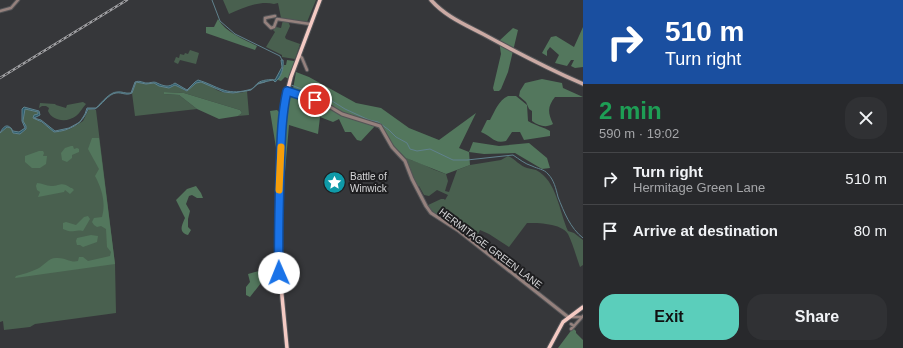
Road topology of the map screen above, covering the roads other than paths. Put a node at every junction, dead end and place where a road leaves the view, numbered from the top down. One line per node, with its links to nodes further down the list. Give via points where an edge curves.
1 (18, 0): 4 (street, via 11,8)
2 (320, 0): 6 (main road)
3 (432, 0): 9 (main road, via 445,13 461,22 519,54)
4 (0, 11)
5 (275, 16): 6 (street, via 265,18 265,22 271,28 277,19)
6 (310, 24): 7 (main road)
7 (299, 55): 8 (street); 10 (main road)
8 (307, 70)
9 (583, 84)
10 (287, 91): 13 (street, HERMITAGE GREEN LANE, via 322,102 342,114 380,126 392,147 405,161 426,206 432,213); 15 (main road, via 282,127 278,235 279,273)
11 (583, 306): 13 (main road)
12 (582, 316): 13 (street); 14 (street)
13 (568, 317): 16 (main road)
14 (571, 329)
15 (287, 348)
16 (549, 348)

